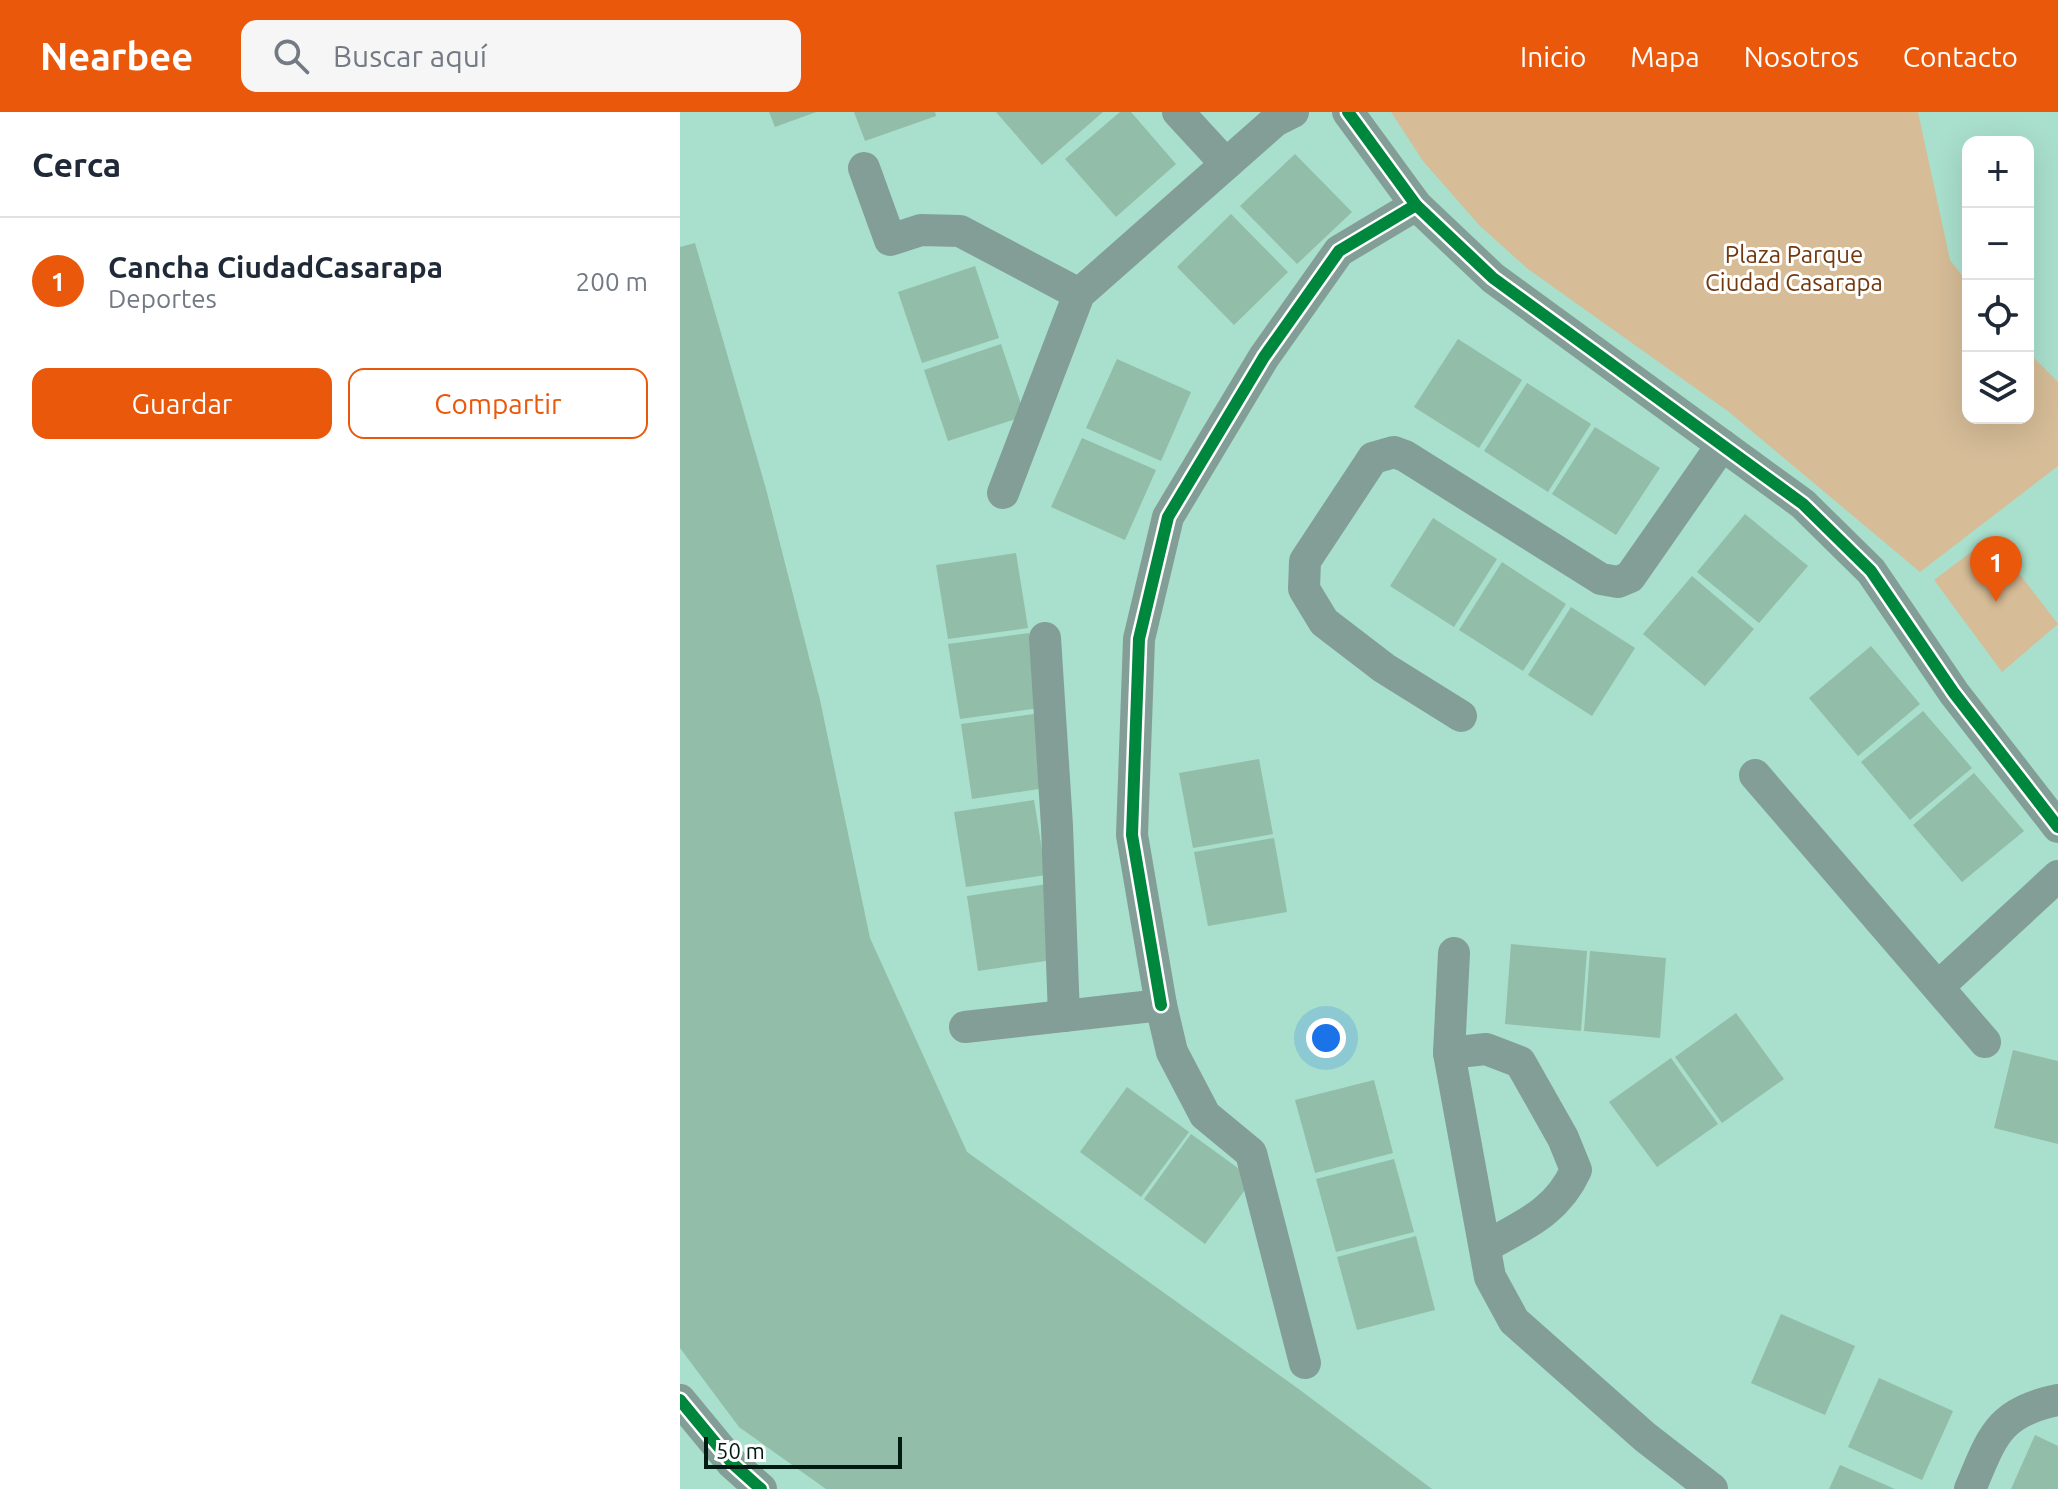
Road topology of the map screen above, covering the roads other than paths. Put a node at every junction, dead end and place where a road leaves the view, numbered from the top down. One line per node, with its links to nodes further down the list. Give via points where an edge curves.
1 (1178, 112): 4 (street)
2 (1293, 112): 4 (street)
3 (1348, 112): 6 (street)
4 (1226, 164): 7 (street)
5 (864, 168): 7 (street, via 890,240 921,230 960,231)
6 (1416, 205): 8 (street, via 1493,278); 17 (street, via 1339,251 1264,357 1168,517 1139,639 1132,835)
7 (1079, 294): 9 (street)
8 (1722, 445): 11 (street, via 1630,577 1618,582 1601,579 1405,456 1394,452 1373,458 1305,561 1304,589 1324,622); 13 (street, via 1803,504 1871,571 1954,693)
9 (1003, 493)
10 (1045, 638): 18 (street)
11 (1461, 716)
12 (1755, 775): 16 (street)
13 (2058, 827)
14 (2058, 876): 16 (street)
15 (1454, 953): 21 (street)
16 (1938, 987): 20 (street)
17 (1161, 1005): 18 (street); 23 (street, via 1172,1052 1205,1115 1251,1153)
18 (1064, 1016): 19 (street)
19 (965, 1027)
20 (1985, 1042)
21 (1449, 1053): 22 (street); 22 (street, via 1486,1049 1520,1062 1576,1170 1567,1190 1543,1214)
22 (1486, 1246): 27 (street, via 1490,1277 1514,1321)
23 (1305, 1363)
24 (680, 1400): 26 (street)
25 (2058, 1400): 28 (street, via 2012,1416 1995,1432)
26 (761, 1489)
27 (1712, 1489)
28 (1970, 1489)

